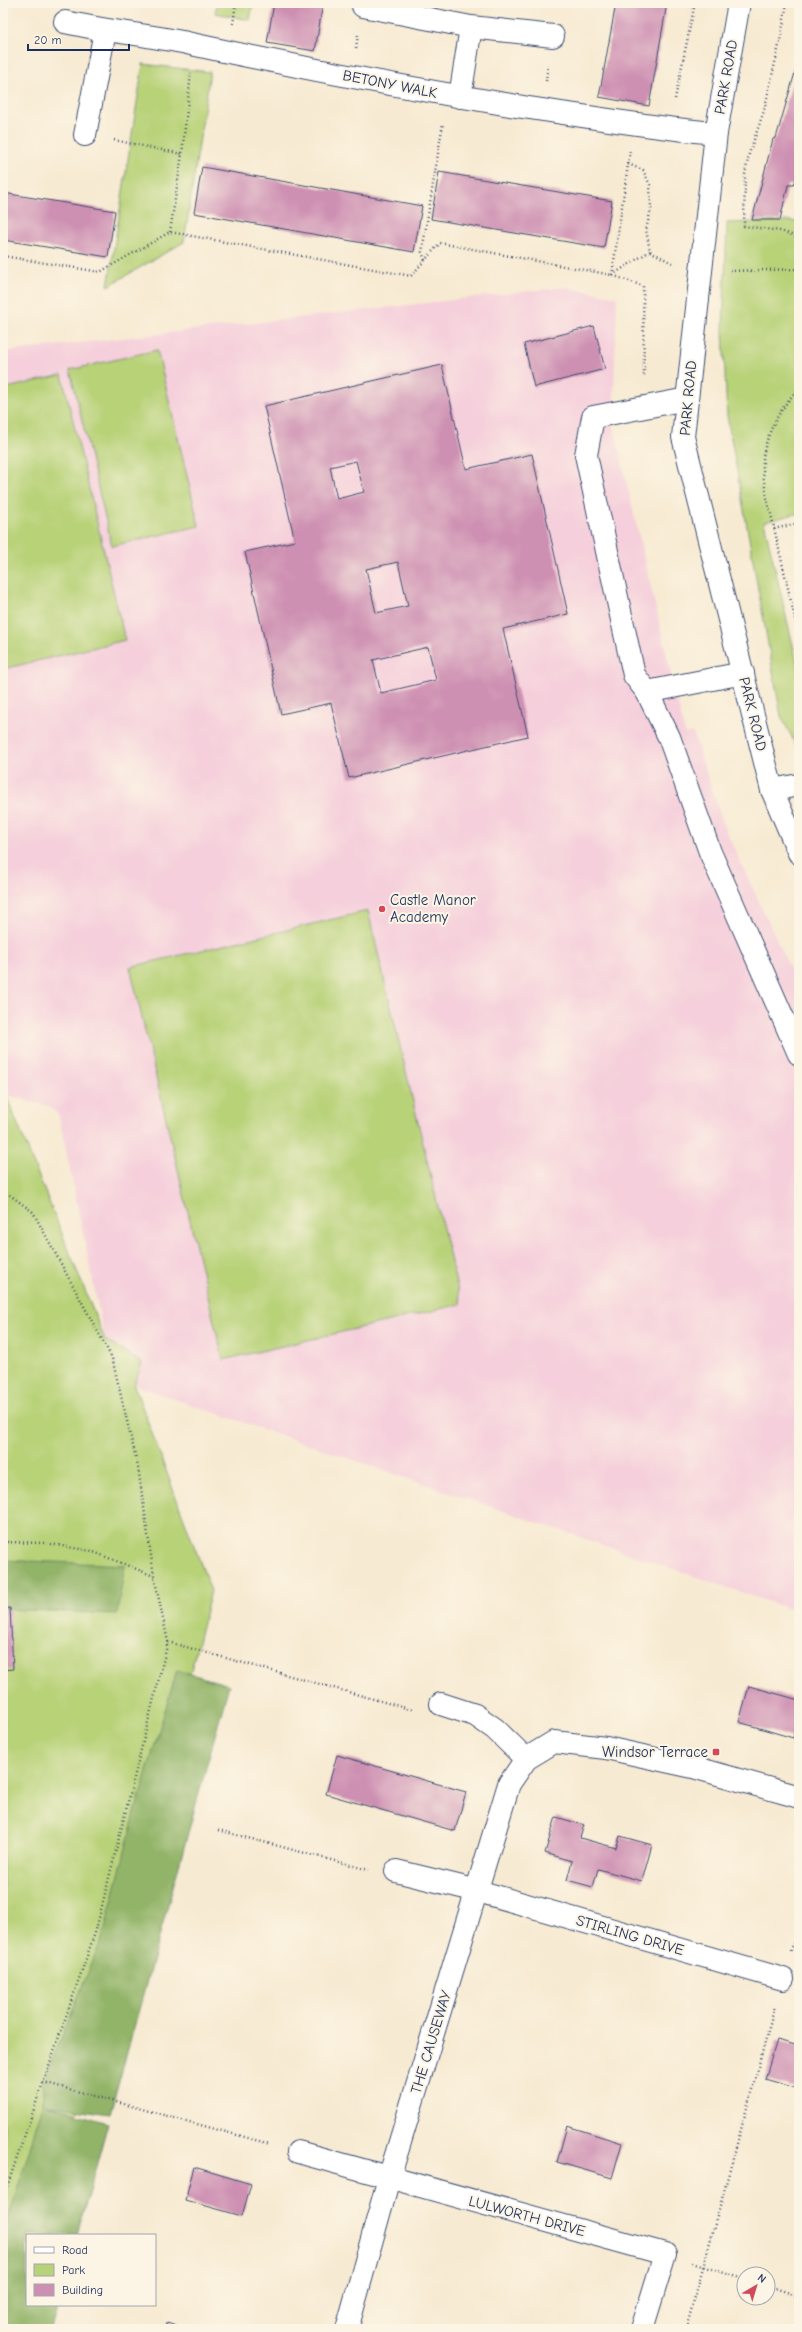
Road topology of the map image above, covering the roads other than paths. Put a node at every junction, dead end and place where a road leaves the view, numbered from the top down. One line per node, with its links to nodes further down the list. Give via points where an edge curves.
1 (739, 3): 8 (street, PARK ROAD)
2 (363, 6): 4 (street)
3 (65, 22): 5 (street, BETONY WALK)
4 (471, 28): 6 (street); 7 (street)
5 (105, 31): 7 (street, BETONY WALK, via 194,44); 9 (street)
6 (553, 36)
7 (454, 96): 8 (street, BETONY WALK, via 669,129)
8 (716, 133): 10 (street, PARK ROAD)
9 (85, 134)
10 (687, 399): 11 (street, PARK ROAD, via 683,437); 12 (street, via 593,417 586,455 634,675)
11 (743, 672): 12 (street); 14 (street, PARK ROAD)
12 (647, 692): 16 (street, via 669,737 710,852)
13 (799, 784): 14 (street)
14 (772, 790): 15 (street, PARK ROAD)
15 (799, 853)
16 (799, 1054)
17 (441, 1704): 18 (street, via 475,1715 495,1729)
18 (526, 1759): 19 (street, via 554,1742 606,1748 693,1767); 21 (street, THE CAUSEWAY, via 509,1784)
19 (799, 1797)
20 (396, 1872): 21 (street, STIRLING DRIVE)
21 (478, 1892): 22 (street, STIRLING DRIVE); 24 (street, THE CAUSEWAY)
22 (783, 1979)
23 (298, 2152): 24 (street, LULWORTH DRIVE)
24 (389, 2178): 25 (street, THE CAUSEWAY); 26 (street, LULWORTH DRIVE, via 664,2254)
25 (347, 2329)
26 (642, 2329)

